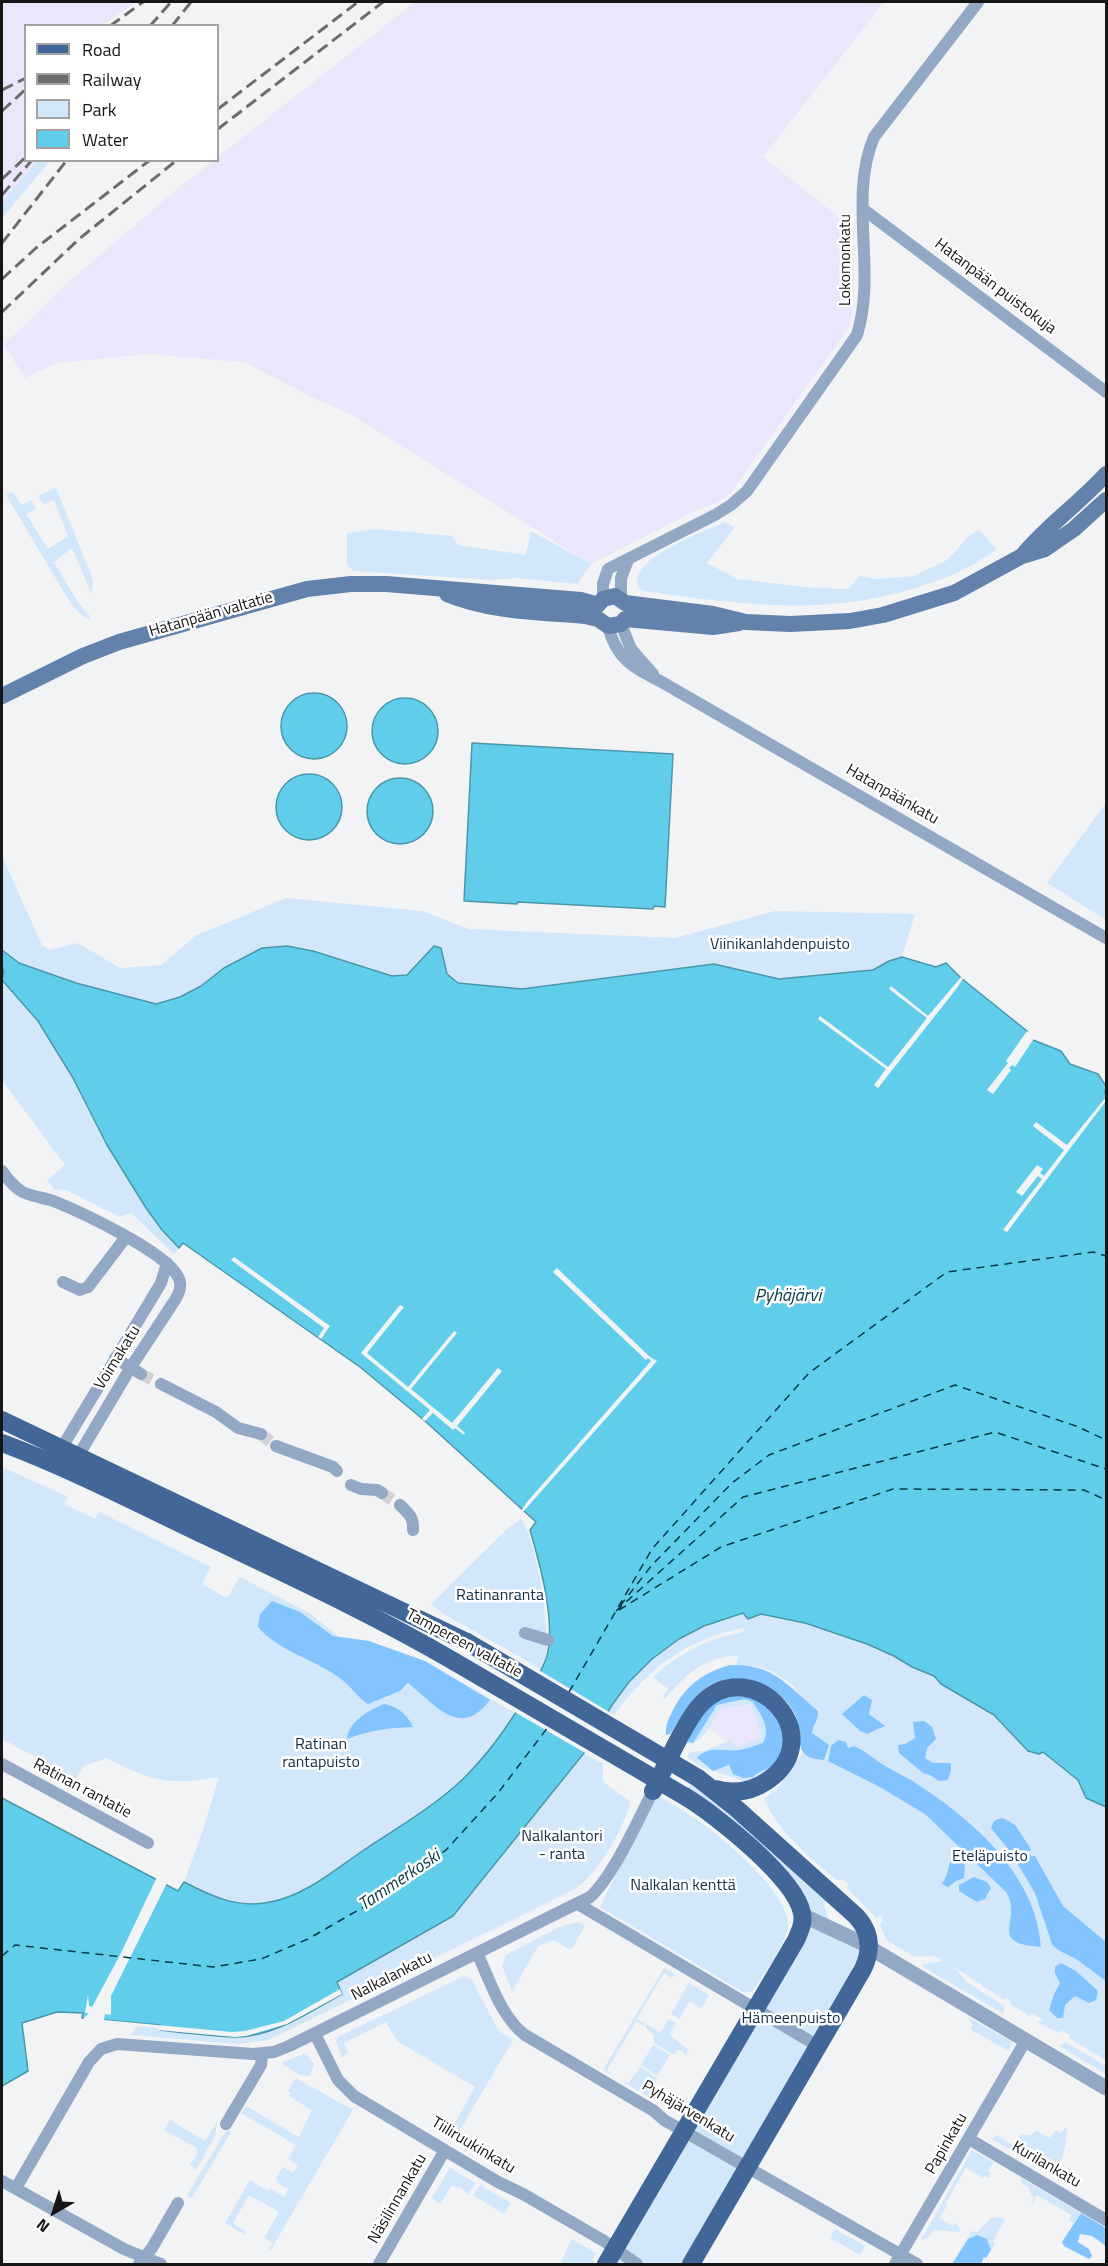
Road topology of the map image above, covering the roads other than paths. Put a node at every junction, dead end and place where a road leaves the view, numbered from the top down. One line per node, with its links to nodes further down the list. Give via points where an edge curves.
1 (978, 2): 2 (street, Lokomonkatu, via 874,136 865,167)
2 (863, 208): 3 (street, Hatanpään puistokuja); 7 (street, Lokomonkatu, via 863,310 853,341 739,498 715,515)
3 (1107, 392)
4 (1107, 474): 6 (main road, Hatanpään valtatie, via 1037,538)
5 (1107, 500): 6 (main road, Hatanpään valtatie, via 1045,549)
6 (1023, 556): 8 (main road, Hatanpään valtatie, via 954,593 884,615 822,623 746,622 713,614)
7 (628, 560): 8 (street); 8 (street, Lokomonkatu, via 608,570 603,585)
8 (612, 612): 9 (main road, Hatanpään valtatie, via 581,600 386,584 307,589 119,642); 10 (street, Hatanpäänkatu, via 613,642 632,667)
9 (2, 696)
10 (1107, 938)
11 (2, 1171): 12 (street, via 21,1191 55,1201)
12 (126, 1237): 13 (street); 14 (street, via 88,1287 80,1290)
13 (167, 1263): 15 (street, Voimakatu, via 161,1283); 16 (street, Voimakatu, via 177,1275 180,1292)
14 (63, 1281)
15 (115, 1359): 16 (street); 22 (street, Voimakatu)
16 (136, 1371): 22 (street, Voimakatu)
17 (161, 1384): 19 (street, via 238,1428)
18 (2, 1420): 22 (main road, Tampereen valtatie)
19 (261, 1434)
20 (2, 1443): 23 (main road, Tampereen valtatie)
21 (276, 1446): 24 (street)
22 (70, 1451): 23 (street, Voimakatu); 25 (street, Voimakatu); 33 (main road, Tampereen valtatie, bridge, via 467,1642)
23 (52, 1464): 25 (main road, Tampereen valtatie)
24 (337, 1470)
25 (70, 1472): 37 (main road, Tampereen valtatie, bridge, via 367,1613 686,1797 753,1850 792,1894)
26 (351, 1485): 27 (street)
27 (382, 1493)
28 (400, 1505): 29 (street, via 411,1515)
29 (413, 1530)
30 (525, 1633): 31 (street)
31 (548, 1640)
32 (2, 1764): 35 (street, Ratinan rantatie)
33 (704, 1782): 34 (main road, via 734,1792 752,1789 772,1777 786,1762 792,1741 788,1720 778,1705 745,1688 715,1693 692,1715); 38 (main road, Tampereen valtatie, via 856,1916 864,1927)
34 (653, 1791): 36 (street, via 604,1881)
35 (148, 1843)
36 (578, 1904): 39 (street, Nalkalankatu); 40 (street)
37 (802, 1915): 38 (street); 40 (main road, via 798,1935)
38 (869, 1947): 42 (street); 43 (main road, via 863,1969)
39 (477, 1953): 41 (street, Nalkalankatu); 47 (street, Pyhäjärvenkatu, via 507,2014 525,2035)
40 (756, 2008): 43 (street); 47 (main road)
41 (315, 2034): 44 (street, Nalkalankatu); 49 (street, Tiiliruukinkatu, via 348,2091)
42 (1026, 2040): 45 (street); 48 (street, Papinkatu)
43 (818, 2046): 50 (main road)
44 (262, 2054): 46 (street, via 261,2065); 52 (street, Nalkalankatu, via 124,2044 101,2049 89,2062)
45 (1107, 2088)
46 (226, 2124)
47 (684, 2131): 50 (street, Pyhäjärvenkatu); 55 (main road)
48 (969, 2139): 54 (street, Kurilankatu); 56 (street, Papinkatu)
49 (446, 2150): 55 (street, Tiiliruukinkatu, via 604,2241); 59 (street, Näsilinnankatu)
50 (747, 2168): 56 (street, Pyhäjärvenkatu); 61 (main road)
51 (2, 2181): 52 (street)
52 (16, 2188): 57 (street)
53 (178, 2203): 57 (street)
54 (1107, 2220)
55 (610, 2257): 60 (street, Tiiliruukinkatu)
56 (898, 2260): 62 (street, Pyhäjärvenkatu)
57 (142, 2261): 58 (street)
58 (162, 2265)
59 (379, 2265)
60 (637, 2265)
61 (691, 2265)
62 (917, 2265)

